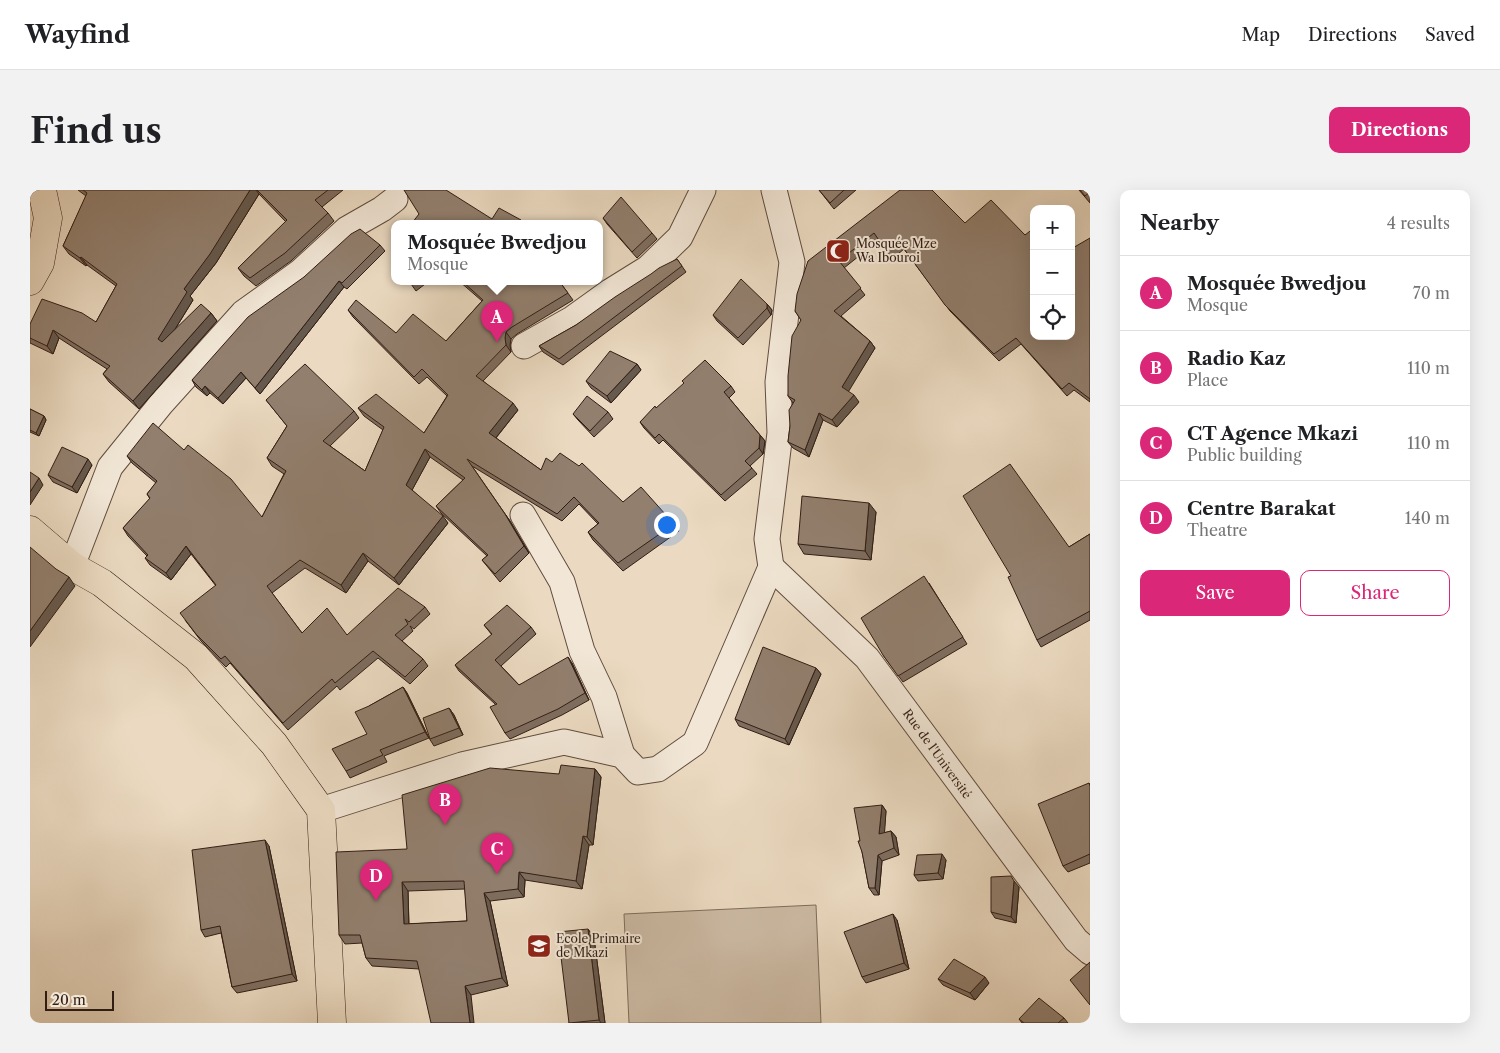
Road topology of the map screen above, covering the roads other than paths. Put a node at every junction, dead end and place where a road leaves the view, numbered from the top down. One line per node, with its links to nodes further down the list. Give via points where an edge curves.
1 (42, 190): 5 (main road, via 48,218 40,263)
2 (703, 190): 6 (street, via 680,237 648,268)
3 (774, 190): 10 (street, via 792,262 778,382 780,432 767,540)
4 (395, 199): 9 (street, via 347,229 300,272 243,313 161,404 110,467)
5 (30, 281)
6 (524, 346)
7 (523, 515): 11 (street, via 562,582 582,651 604,697)
8 (30, 530): 9 (main road)
9 (72, 566): 12 (main road, via 102,583 196,657 274,744)
10 (771, 568): 11 (street, via 695,743 658,769 638,772); 13 (street, Rue de l'Université, via 867,658 1076,940)
11 (622, 756): 12 (street, via 564,742 462,765)
12 (321, 810): 14 (main road)
13 (1090, 952)
14 (332, 1023)

